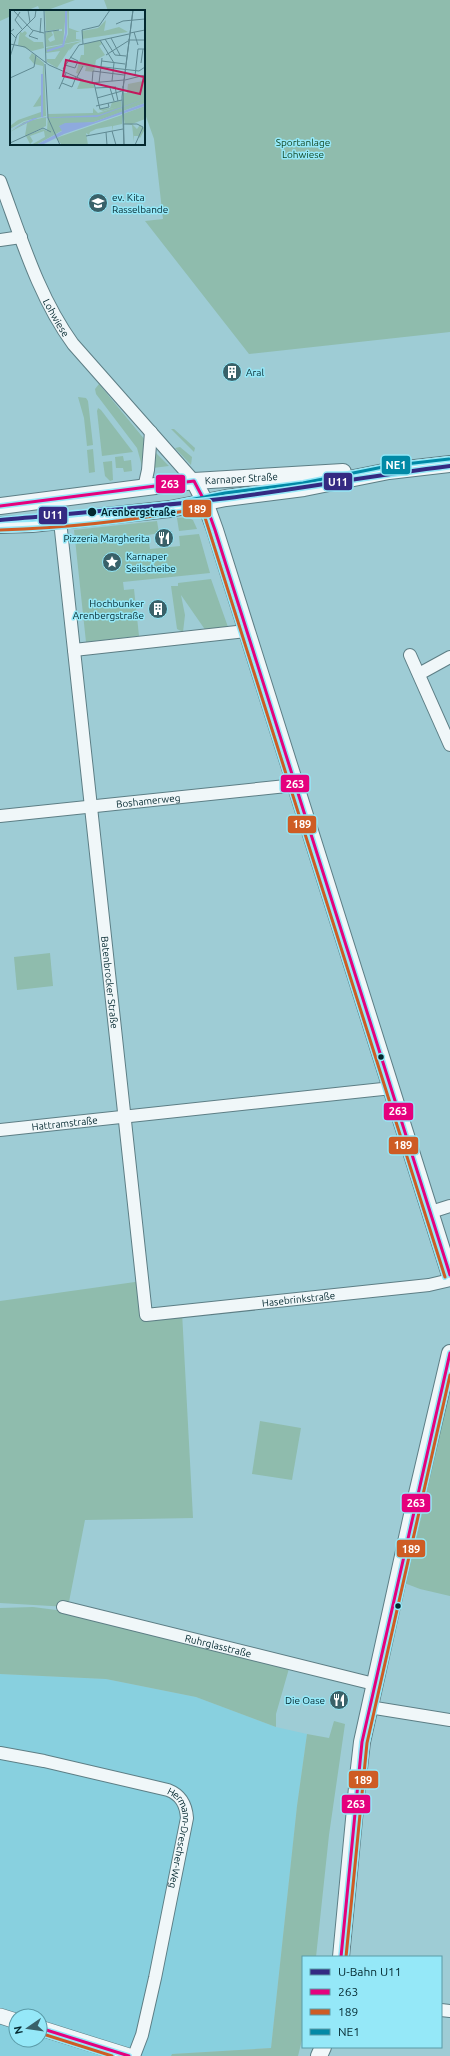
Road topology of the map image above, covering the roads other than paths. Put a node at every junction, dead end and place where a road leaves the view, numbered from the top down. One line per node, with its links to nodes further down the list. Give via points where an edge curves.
1 (0, 181): 2 (street, Lohwiese)
2 (21, 238): 3 (street); 4 (street, Lohwiese, via 47,302 62,329)
3 (0, 240)
4 (151, 432): 7 (street, Lohwiese); 8 (street)
5 (450, 464): 6 (main road, Karnaper Straße)
6 (389, 471): 7 (main road, Karnaper Straße); 9 (main road, Karnaper Straße, via 304,488)
7 (194, 481): 8 (main road, Karnaper Straße); 9 (main road)
8 (144, 488): 10 (main road, Karnaper Straße)
9 (205, 502): 11 (main road, Karnaper Straße, via 168,509); 13 (main road)
10 (0, 506)
11 (60, 521): 12 (main road, Karnaper Straße); 14 (street, Batenbrocker Straße)
12 (0, 525)
13 (246, 631): 14 (street); 19 (main road)
14 (74, 650): 20 (street, Batenbrocker Straße)
15 (410, 655): 17 (street)
16 (450, 657): 17 (street)
17 (419, 674): 18 (street)
18 (450, 745)
19 (296, 785): 20 (street, Boshamerweg); 22 (main road)
20 (91, 806): 21 (street, Boshamerweg); 23 (street, Batenbrocker Straße)
21 (0, 816)
22 (392, 1088): 23 (street, Hattramstraße); 26 (main road)
23 (124, 1116): 24 (street, Hattramstraße); 29 (street, Batenbrocker Straße)
24 (0, 1130)
25 (450, 1206): 26 (street)
26 (431, 1212): 27 (main road)
27 (450, 1275)
28 (450, 1280): 29 (street, Hasebrinkstraße)
29 (146, 1315)
30 (450, 1353): 32 (main road)
31 (63, 1607): 32 (street, Ruhrglasstraße)
32 (374, 1684): 33 (main road)
33 (369, 1707): 34 (street); 36 (main road, via 358,1777)
34 (450, 1720)
35 (0, 1753): 39 (street, Hermann-Drescher-Weg, via 168,1790 176,1793 185,1806 187,1818 158,1962 142,2035)
36 (341, 1956)
37 (48, 2031): 38 (street)
38 (129, 2056)
39 (134, 2056)

